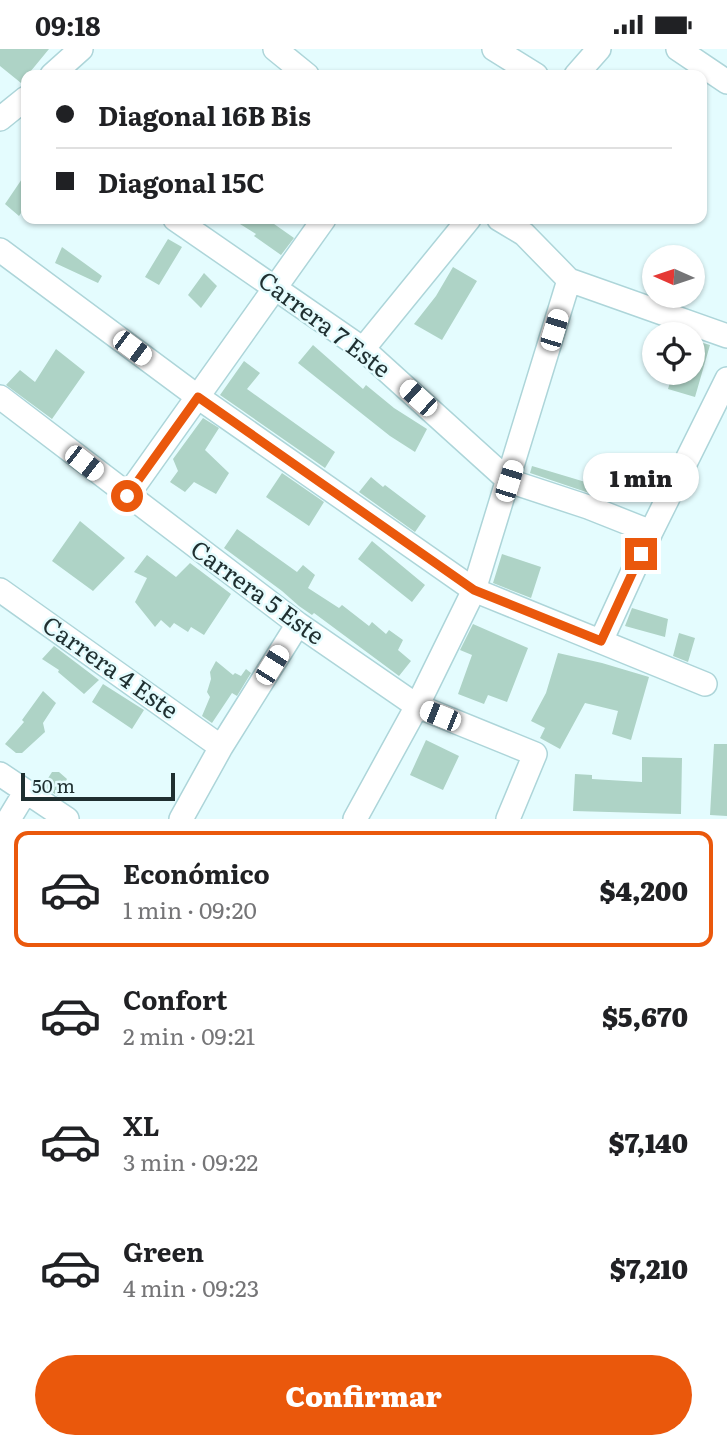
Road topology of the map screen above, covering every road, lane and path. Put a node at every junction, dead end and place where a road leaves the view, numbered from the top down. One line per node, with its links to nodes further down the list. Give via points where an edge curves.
1 (81, 49): 7 (street)
2 (275, 49): 6 (street)
3 (494, 49): 8 (street)
4 (599, 49): 9 (street)
5 (678, 49): 10 (street)
6 (298, 66)
7 (58, 70)
8 (528, 70)
9 (580, 70)
10 (727, 82)
11 (21, 102): 12 (street)
12 (0, 119)
13 (182, 224): 19 (street, Carrera 7 Este)
14 (321, 224): 19 (street)
15 (464, 224): 21 (street)
16 (507, 224): 18 (street, via 524,234)
17 (0, 250): 24 (street)
18 (569, 280): 20 (street); 25 (street)
19 (276, 288): 21 (street, Carrera 7 Este); 24 (street)
20 (727, 336)
21 (363, 349): 25 (street, Carrera 7 Este)
22 (727, 379): 27 (street)
23 (0, 397): 26 (street, Carrera 5 Este)
24 (198, 397): 26 (street); 29 (street)
25 (509, 481): 27 (street, Carrera 7 Este); 29 (street)
26 (127, 496): 30 (street, Carrera 5 Este)
27 (651, 532): 31 (street)
28 (0, 590): 34 (street, Carrera 4 Este)
29 (474, 590): 31 (street); 33 (street)
30 (298, 624): 33 (street, Carrera 5 Este); 34 (street)
31 (601, 641): 32 (street)
32 (705, 684)
33 (417, 706): 40 (street); 41 (street, Carrera 5 Este, via 535,754)
34 (221, 747): 39 (street)
35 (0, 774): 36 (street)
36 (26, 792): 37 (street); 38 (street)
37 (9, 819)
38 (67, 819)
39 (181, 819)
40 (355, 819)
41 (508, 819)

